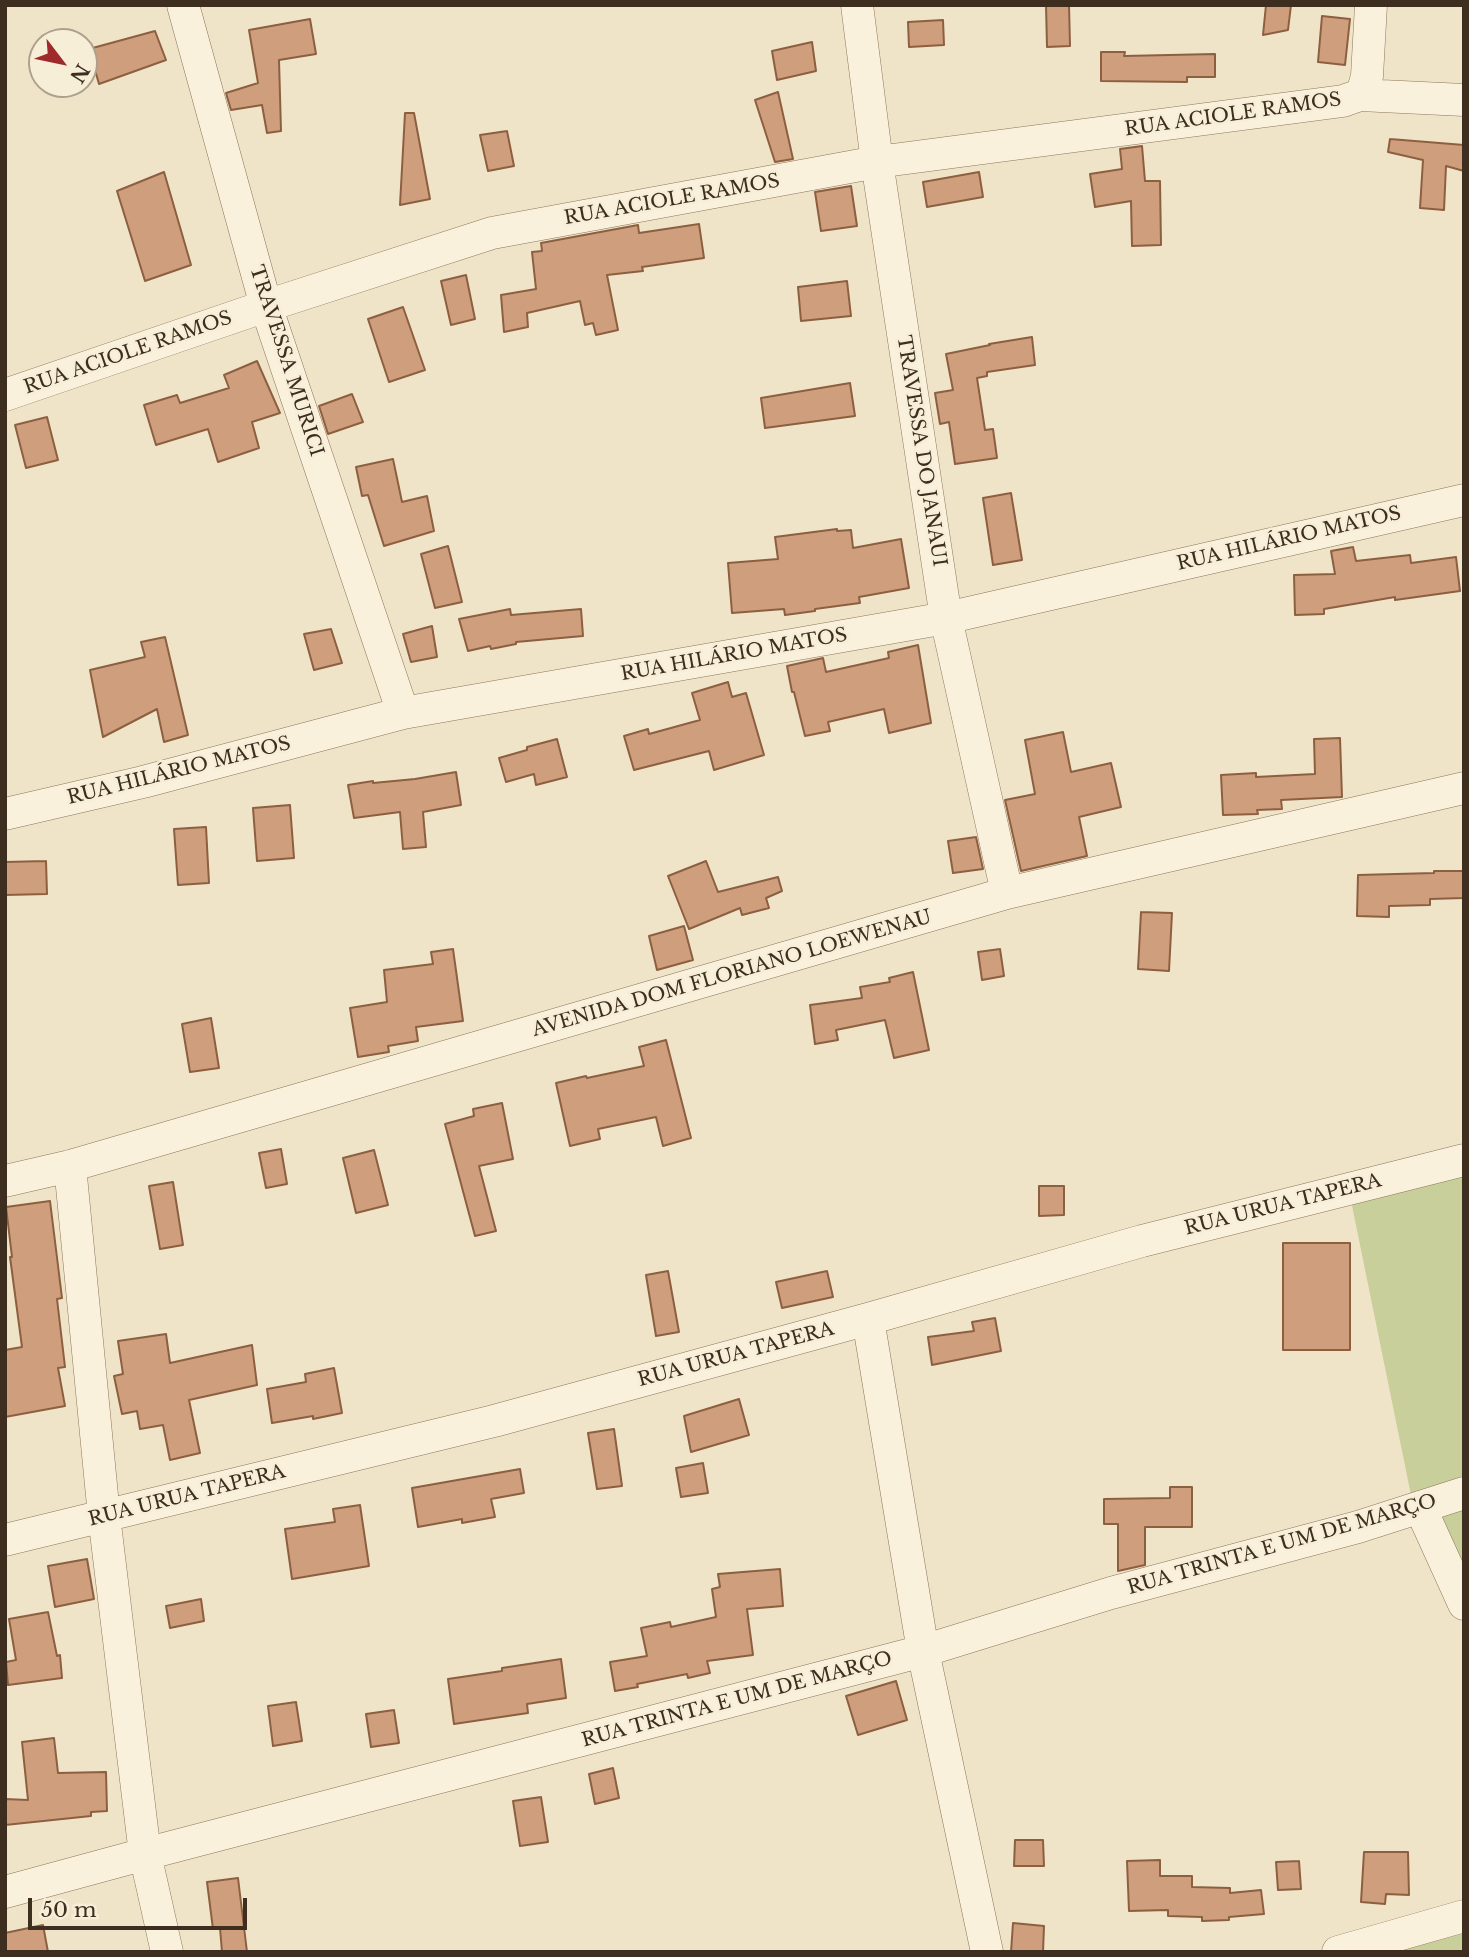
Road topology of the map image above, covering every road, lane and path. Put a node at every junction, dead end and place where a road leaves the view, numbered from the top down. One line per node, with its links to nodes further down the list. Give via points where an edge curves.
1 (183, 5): 7 (street, TRAVESSA MURICI)
2 (857, 5): 6 (street, TRAVESSA DO JANAUI)
3 (1371, 5): 4 (street, via 1367,76)
4 (1360, 95): 5 (street, RUA ACIOLE RAMOS); 6 (street, RUA ACIOLE RAMOS, via 1343,102)
5 (1464, 100)
6 (877, 162): 7 (street, RUA ACIOLE RAMOS, via 492,233); 10 (street, TRAVESSA DO JANAUI)
7 (266, 306): 8 (street, RUA ACIOLE RAMOS); 11 (street, TRAVESSA MURICI)
8 (5, 395)
9 (1464, 500): 10 (street, RUA HILÁRIO MATOS)
10 (946, 618): 11 (street, RUA HILÁRIO MATOS); 14 (street, TRAVESSA DO JANAUI)
11 (403, 713): 13 (street, RUA HILÁRIO MATOS)
12 (1464, 788): 14 (street, AVENIDA DOM FLORIANO LOEWENAU)
13 (5, 814)
14 (1007, 893): 16 (street, AVENIDA DOM FLORIANO LOEWENAU)
15 (1464, 1160): 18 (street, RUA URUA TAPERA, via 1142,1241)
16 (70, 1167): 17 (street, AVENIDA DOM FLORIANO LOEWENAU); 21 (street)
17 (5, 1181)
18 (868, 1320): 21 (street, RUA URUA TAPERA, via 494,1421); 24 (street)
19 (1464, 1493): 20 (street, RUA TRINTA E UM DE MARÇO)
20 (1420, 1507): 23 (street); 24 (street, RUA TRINTA E UM DE MARÇO)
21 (104, 1516): 22 (street, RUA URUA TAPERA); 25 (street)
22 (5, 1540)
23 (1464, 1604)
24 (923, 1651): 25 (street, RUA TRINTA E UM DE MARÇO); 29 (street)
25 (145, 1854): 26 (street, RUA TRINTA E UM DE MARÇO); 28 (street)
26 (5, 1892)
27 (1464, 1916): 30 (street)
28 (167, 1952)
29 (987, 1952)
30 (1338, 1952)

